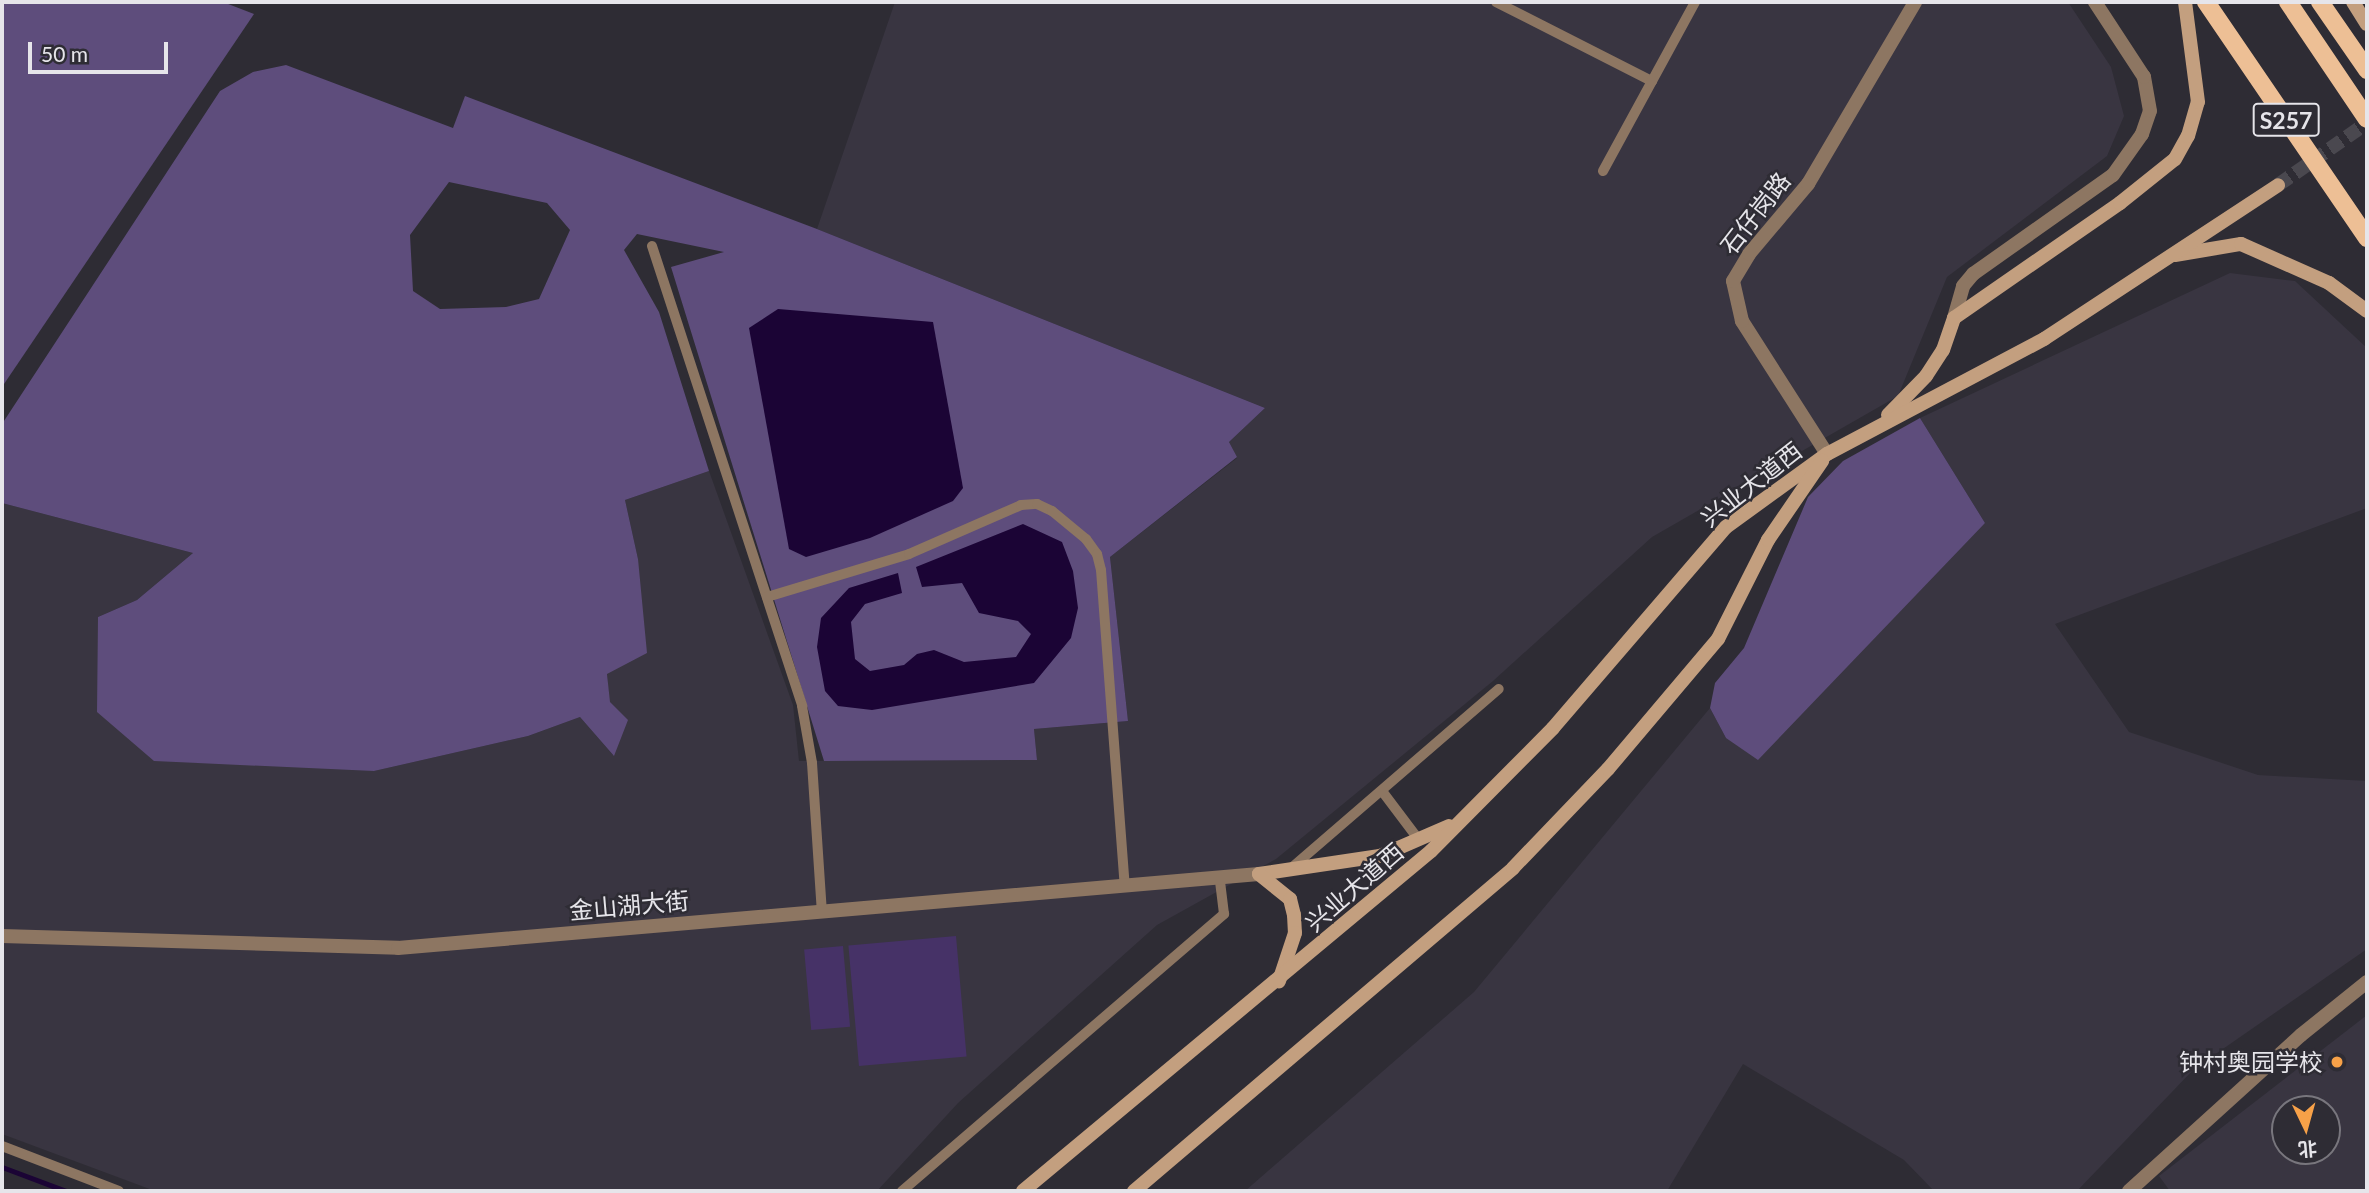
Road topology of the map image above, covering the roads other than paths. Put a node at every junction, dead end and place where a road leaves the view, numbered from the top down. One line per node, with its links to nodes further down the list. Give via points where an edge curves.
1 (1496, 2): 12 (lane)
2 (1695, 2): 12 (lane)
3 (1915, 2): 22 (street, 石仔岗路, via 1808,184 1749,254 1733,281 1742,321)
4 (2095, 2): 20 (street, via 2144,77 2150,111 2142,134 2113,175 1973,274 1963,286)
5 (2185, 2): 20 (street, via 2198,102 2189,136 2175,159 2120,203)
6 (2206, 2): 16 (main road, S257)
7 (2288, 2): 13 (main road, S257)
8 (2320, 2): 11 (main road)
9 (2353, 2): 10 (street)
10 (2367, 24)
11 (2367, 70)
12 (1653, 81): 14 (lane)
13 (2367, 119)
14 (1603, 171)
15 (2278, 185): 18 (street)
16 (2367, 238)
17 (652, 246): 23 (lane)
18 (2160, 259): 19 (street, via 2215,245 2241,244 2329,283); 21 (street, via 2044,338)
19 (2367, 311)
20 (1954, 318): 21 (street, via 1943,351 1926,376)
21 (1879, 424): 22 (street)
22 (1827, 454): 26 (street, 兴业大道西, via 1726,527 1553,728); 40 (street, 兴业大道西, via 1768,540 1718,639 1593,786 1513,868)
23 (767, 597): 31 (lane, via 909,554 1021,505 1037,504 1052,511 1086,538 1101,570); 32 (lane, via 802,706)
24 (1499, 689): 25 (lane)
25 (1382, 791): 27 (lane); 28 (lane)
26 (1481, 802): 27 (street, via 1441,831); 34 (street, 兴业大道西, via 1386,891)
27 (1419, 840): 28 (street, via 1380,856)
28 (1289, 870): 29 (street)
29 (1259, 874): 30 (street, 金山湖大街); 34 (street, via 1290,899 1294,915 1294,933)
30 (1220, 879): 31 (street, 金山湖大街); 38 (lane, via 1224,914)
31 (1125, 886): 32 (street, 金山湖大街)
32 (822, 912): 33 (street, 金山湖大街, via 397,948)
33 (2, 936)
34 (1279, 981): 39 (street, 兴业大道西)
35 (2367, 982): 41 (street, via 2301,1035)
36 (2, 1146): 37 (lane)
37 (119, 1191)
38 (902, 1191)
39 (1023, 1191)
40 (1133, 1191)
41 (2129, 1191)

